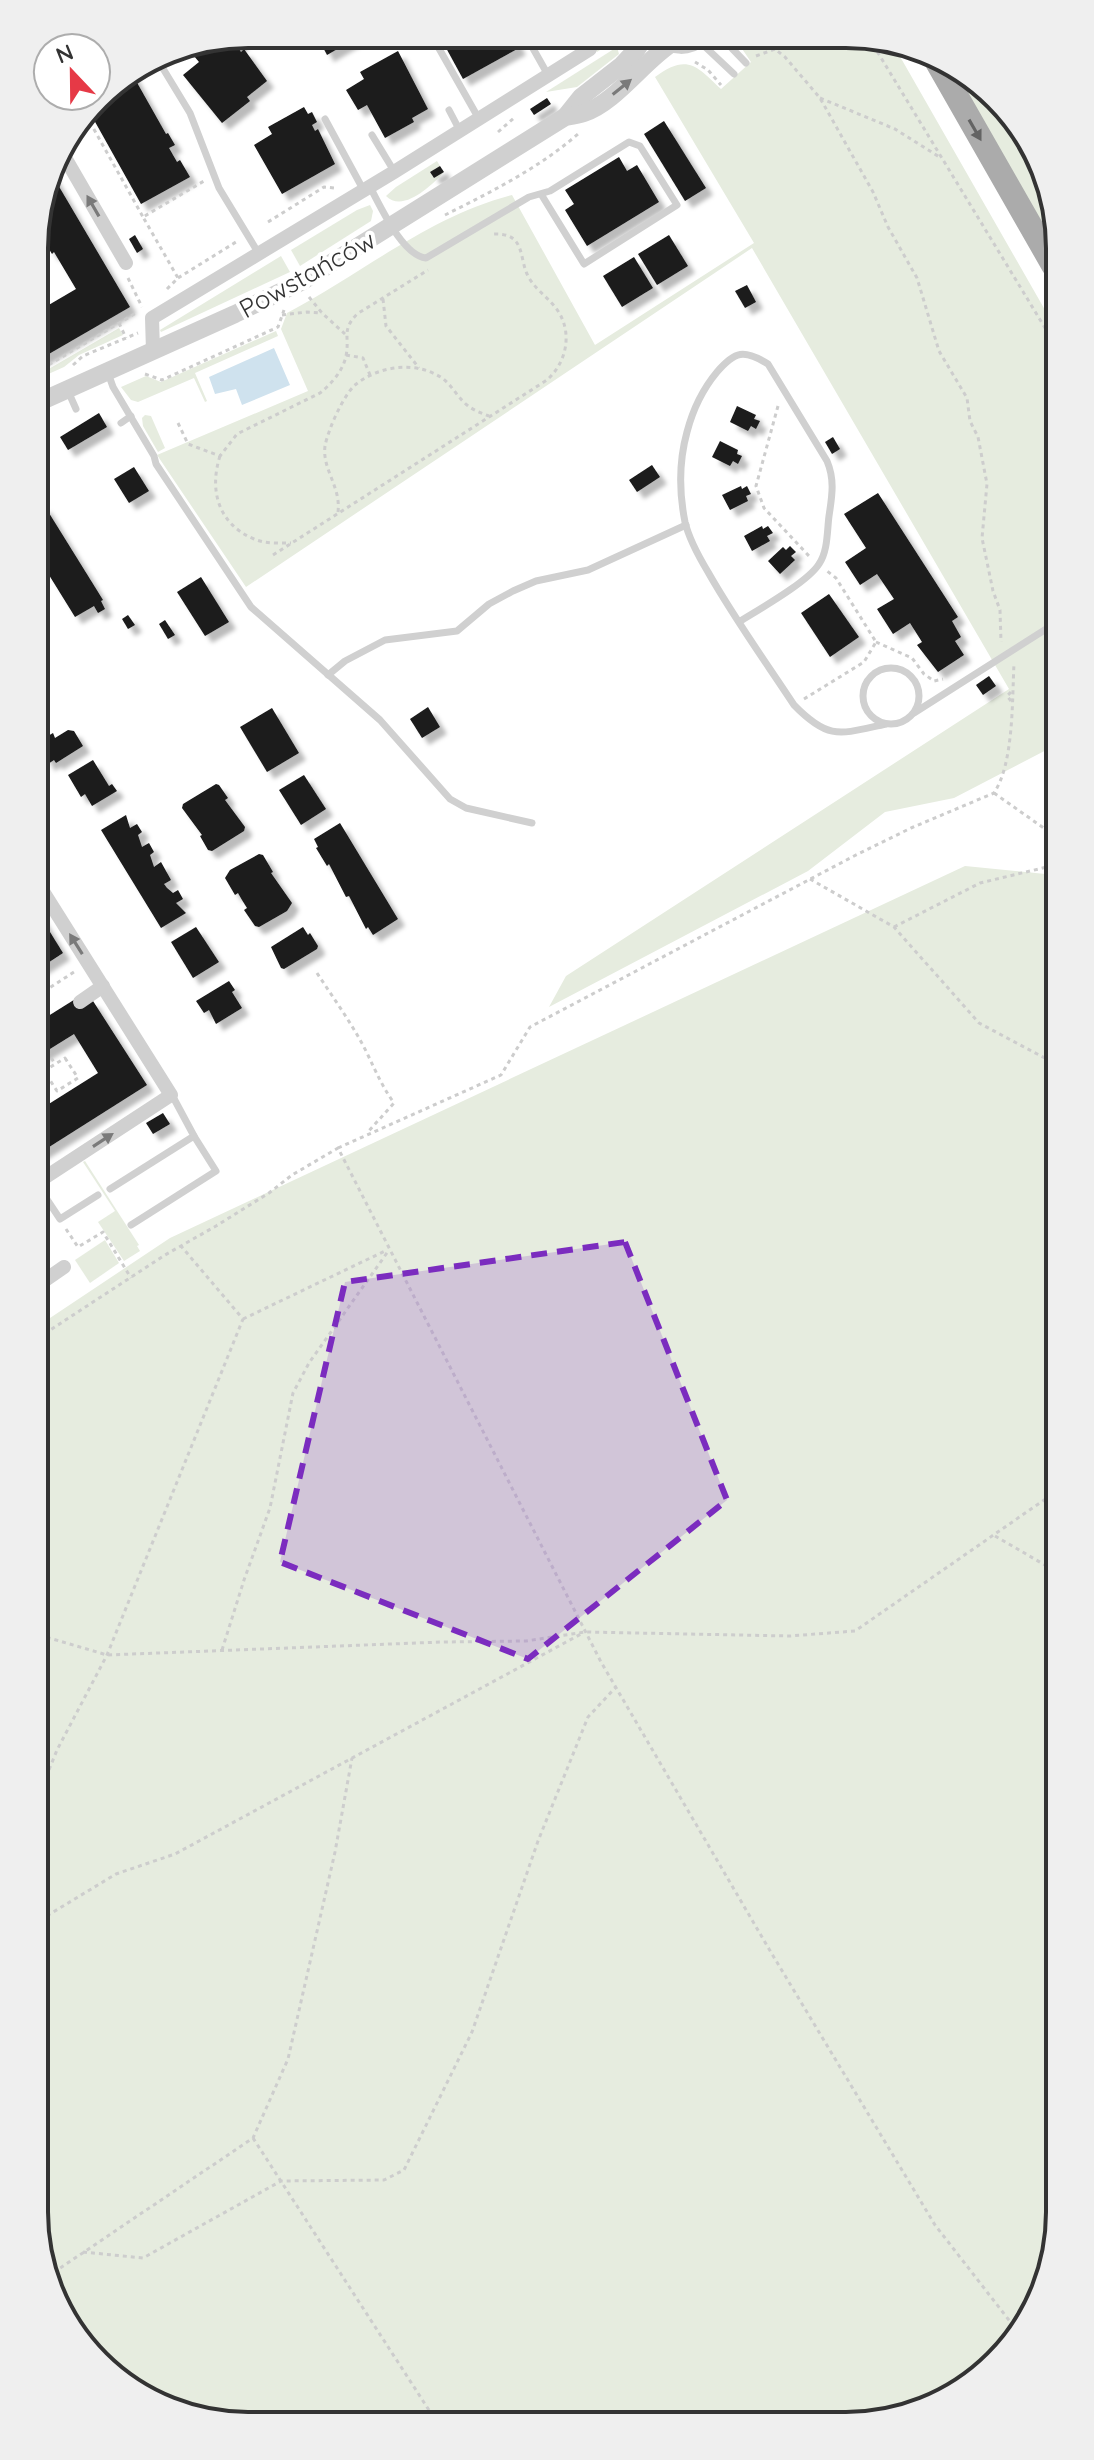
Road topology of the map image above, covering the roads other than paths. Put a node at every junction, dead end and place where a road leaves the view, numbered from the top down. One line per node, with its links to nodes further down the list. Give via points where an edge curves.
1 (439, 48): 16 (lane)
2 (533, 48): 12 (lane)
3 (638, 48): 14 (street, Powstańców)
4 (661, 48): 14 (street, Powstańców, one-way to 4, via 587,113 615,93)
5 (709, 48): 10 (lane)
6 (732, 48): 8 (lane)
7 (590, 49): 12 (street)
8 (745, 62)
9 (162, 68): 25 (lane, via 190,113 219,188)
10 (734, 74)
11 (944, 74): 24 (main road, one-way to 24)
12 (548, 75): 16 (street)
13 (449, 110): 17 (lane)
14 (565, 117): 23 (street, Powstańców)
15 (325, 119): 21 (lane)
16 (479, 119): 17 (street)
17 (460, 131): 20 (street)
18 (372, 135): 20 (lane)
19 (67, 162): 26 (street, one-way to 19)
20 (394, 172): 21 (street)
21 (367, 189): 23 (lane); 25 (street)
22 (541, 194): 22 (lane, via 584,264 677,205 640,146 629,142); 23 (lane, via 426,258 410,251)
23 (392, 225): 27 (street, Powstańców, via 301,282)
24 (1046, 253)
25 (259, 254): 27 (street, via 148,311)
26 (126, 270)
27 (153, 351): 28 (street, Powstańców)
28 (108, 371): 29 (street, Powstańców); 32 (lane)
29 (67, 389): 30 (street, Powstańców); 31 (lane)
30 (48, 398)
31 (76, 409)
32 (131, 416): 33 (lane); 37 (lane, via 156,464 251,607)
33 (121, 423)
34 (686, 525): 35 (lane); 35 (lane, via 682,455 697,401 729,359 753,355 768,364 827,461 833,485 819,565); 37 (lane, via 588,570 513,591 457,631 385,640)
35 (739, 622): 39 (lane, via 807,719 825,731 844,733)
36 (1046, 629): 38 (lane)
37 (328, 675): 40 (lane, via 380,720 450,799 466,808)
38 (913, 714): 39 (lane); 39 (lane, via 919,695 913,677 886,667 864,686 864,706)
39 (886, 724)
40 (532, 823)
41 (48, 899): 42 (street, one-way to 41)
42 (103, 986): 43 (street); 44 (street)
43 (80, 1002)
44 (171, 1095): 45 (lane); 46 (street, one-way to 44)
45 (194, 1136): 47 (lane); 50 (lane, via 216,1171)
46 (48, 1177)
47 (110, 1189)
48 (98, 1195): 49 (lane, via 60,1219)
49 (48, 1200)
50 (131, 1225)
51 (64, 1267): 52 (street)
52 (48, 1278)

